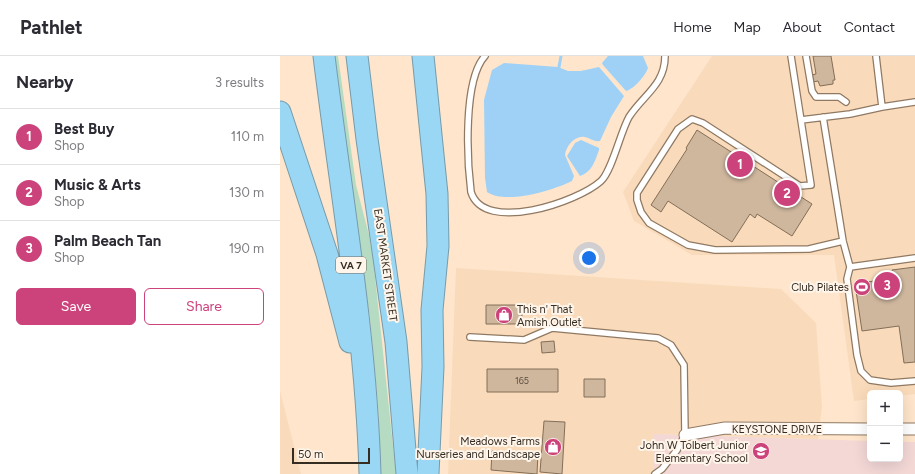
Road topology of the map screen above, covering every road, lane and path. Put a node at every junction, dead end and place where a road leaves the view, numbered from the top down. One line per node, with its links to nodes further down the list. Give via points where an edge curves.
1 (324, 56): 23 (highway, VA 7, via 362,353)
2 (357, 56): 26 (highway, EAST MARKET STREET, via 396,342)
3 (485, 56): 4 (lane, via 474,73 469,105 471,192 476,203 483,209 508,212 563,202 601,182 608,171 629,118 660,80)
4 (665, 56)
5 (791, 56): 14 (lane)
6 (806, 56): 9 (lane, via 812,91 816,97 839,97)
7 (876, 56): 11 (lane)
8 (426, 59): 27 (highway, via 437,194 438,246 432,310 434,367)
9 (846, 102)
10 (915, 102): 11 (lane)
11 (882, 107): 13 (lane)
12 (280, 112): 23 (highway, via 327,254 350,340)
13 (823, 117): 14 (lane); 15 (lane)
14 (801, 120): 15 (lane, via 812,184 800,186 692,119 678,129 637,193 641,212 649,223 688,245 715,250 809,249)
15 (843, 241): 17 (lane)
16 (915, 258): 17 (lane)
17 (850, 267): 19 (lane, via 847,279 861,371 870,380 891,383)
18 (470, 337): 24 (lane, via 524,340 552,328 658,338 671,345 684,365)
19 (915, 380)
20 (867, 429): 24 (street, KEYSTONE DRIVE, via 725,428)
21 (903, 429): 22 (street)
22 (915, 429)
23 (369, 433): 25 (highway, VA 7)
24 (685, 436): 28 (lane, via 677,450)
25 (370, 474)
26 (407, 474)
27 (428, 474)
28 (655, 474)

